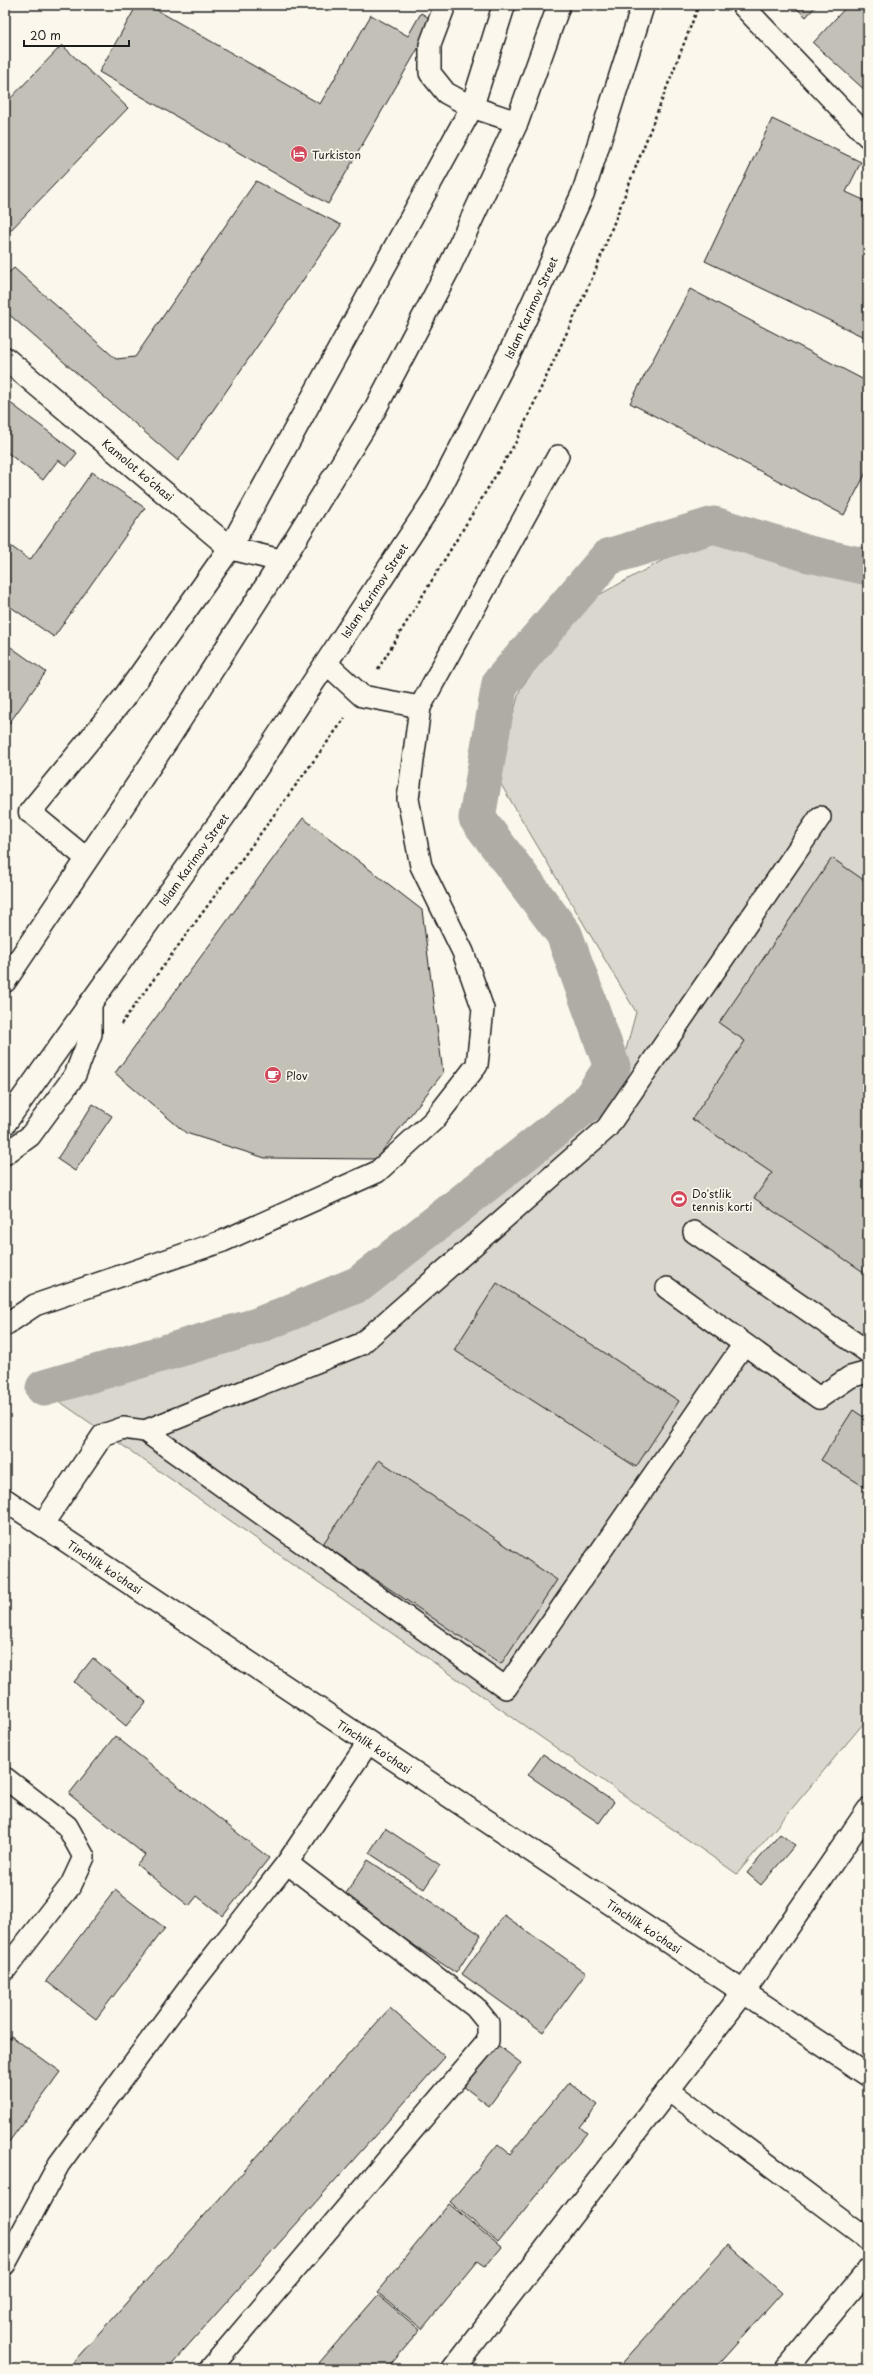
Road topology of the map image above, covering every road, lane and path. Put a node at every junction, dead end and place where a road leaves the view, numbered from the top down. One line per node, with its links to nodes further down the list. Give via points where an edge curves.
1 (445, 5): 6 (lane, via 430,45 430,73 446,94)
2 (504, 5): 6 (street)
3 (559, 5): 7 (street)
4 (643, 5): 13 (street, Islam Karimov Street, via 583,193 512,348 435,498)
5 (742, 5): 8 (lane)
6 (472, 107): 7 (lane); 11 (street)
7 (517, 122): 12 (street, via 448,270 373,413)
8 (868, 137)
9 (5, 358): 11 (street, Kamolot koʻchasi)
10 (558, 456): 14 (lane)
11 (230, 548): 12 (street, Kamolot koʻchasi); 15 (street, via 123,699)
12 (282, 561): 17 (street, via 170,736)
13 (326, 663): 14 (lane, via 362,696); 19 (street, Islam Karimov Street, via 237,798)
14 (420, 707): 24 (lane, via 408,799 421,866 463,952 483,1009 477,1065 434,1120 377,1172 223,1241 35,1305)
15 (30, 812): 17 (lane)
16 (820, 817): 28 (lane, via 607,1128 361,1344)
17 (87, 859): 18 (street)
18 (5, 981)
19 (91, 1002): 20 (street, Islam Karimov Street); 21 (lane, via 91,1034 75,1075 30,1136)
20 (5, 1122)
21 (5, 1154)
22 (694, 1232): 26 (lane)
23 (668, 1288): 25 (lane)
24 (5, 1325)
25 (744, 1344): 27 (lane, via 819,1398 850,1377); 28 (lane, via 506,1688)
26 (868, 1352)
27 (868, 1372)
28 (145, 1431): 30 (lane, via 123,1428 104,1435)
29 (5, 1500): 30 (street, Tinchlik ko'chasi)
30 (42, 1525): 31 (street, Tinchlik ko'chasi)
31 (368, 1743): 34 (lane); 36 (street, Tinchlik ko'chasi)
32 (5, 1778): 35 (lane, via 67,1826 84,1857 71,1885)
33 (868, 1810): 36 (street)
34 (287, 1863): 40 (lane, via 192,1984 59,2164); 42 (lane, via 476,2007 488,2023 488,2041)
35 (5, 1970)
36 (743, 1993): 37 (street, Tinchlik ko'chasi); 38 (street)
37 (868, 2075)
38 (668, 2090): 39 (lane); 43 (street)
39 (868, 2239)
40 (5, 2264)
41 (868, 2270): 44 (lane)
42 (210, 2369)
43 (453, 2369)
44 (786, 2369)

